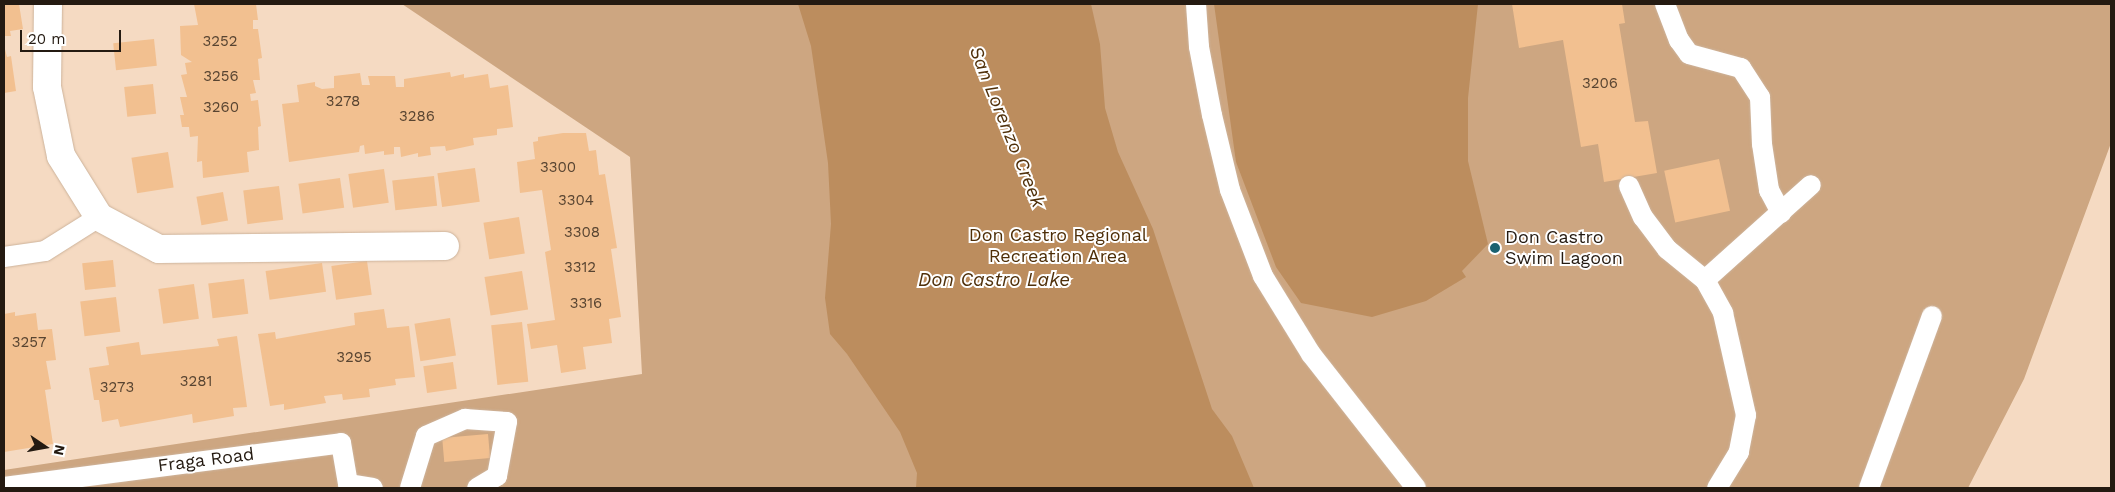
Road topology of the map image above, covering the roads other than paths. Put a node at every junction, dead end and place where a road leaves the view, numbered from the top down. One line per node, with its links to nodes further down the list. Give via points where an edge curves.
1 (48, 4): 7 (street, via 47,87 61,156)
2 (1196, 4): 16 (lane, via 1199,47 1230,190 1263,276 1324,372)
3 (1665, 4): 6 (lane, via 1679,40 1689,54 1740,68 1760,96 1762,144 1769,190)
4 (1811, 185): 6 (lane)
5 (1629, 186): 10 (lane, via 1643,217 1667,249)
6 (1781, 213): 10 (lane)
7 (99, 217): 8 (street, via 159,249); 9 (lane, via 45,251)
8 (446, 246)
9 (4, 256)
10 (1705, 280): 17 (lane, via 1723,313 1746,415 1739,452)
11 (1932, 316): 18 (lane)
12 (4, 487): 13 (lane, Fraga Road, via 341,443 348,484)
13 (373, 488)
14 (410, 488): 15 (lane, via 426,436 464,418 507,422 497,476)
15 (478, 488)
16 (1416, 488)
17 (1717, 488)
18 (1869, 488)

